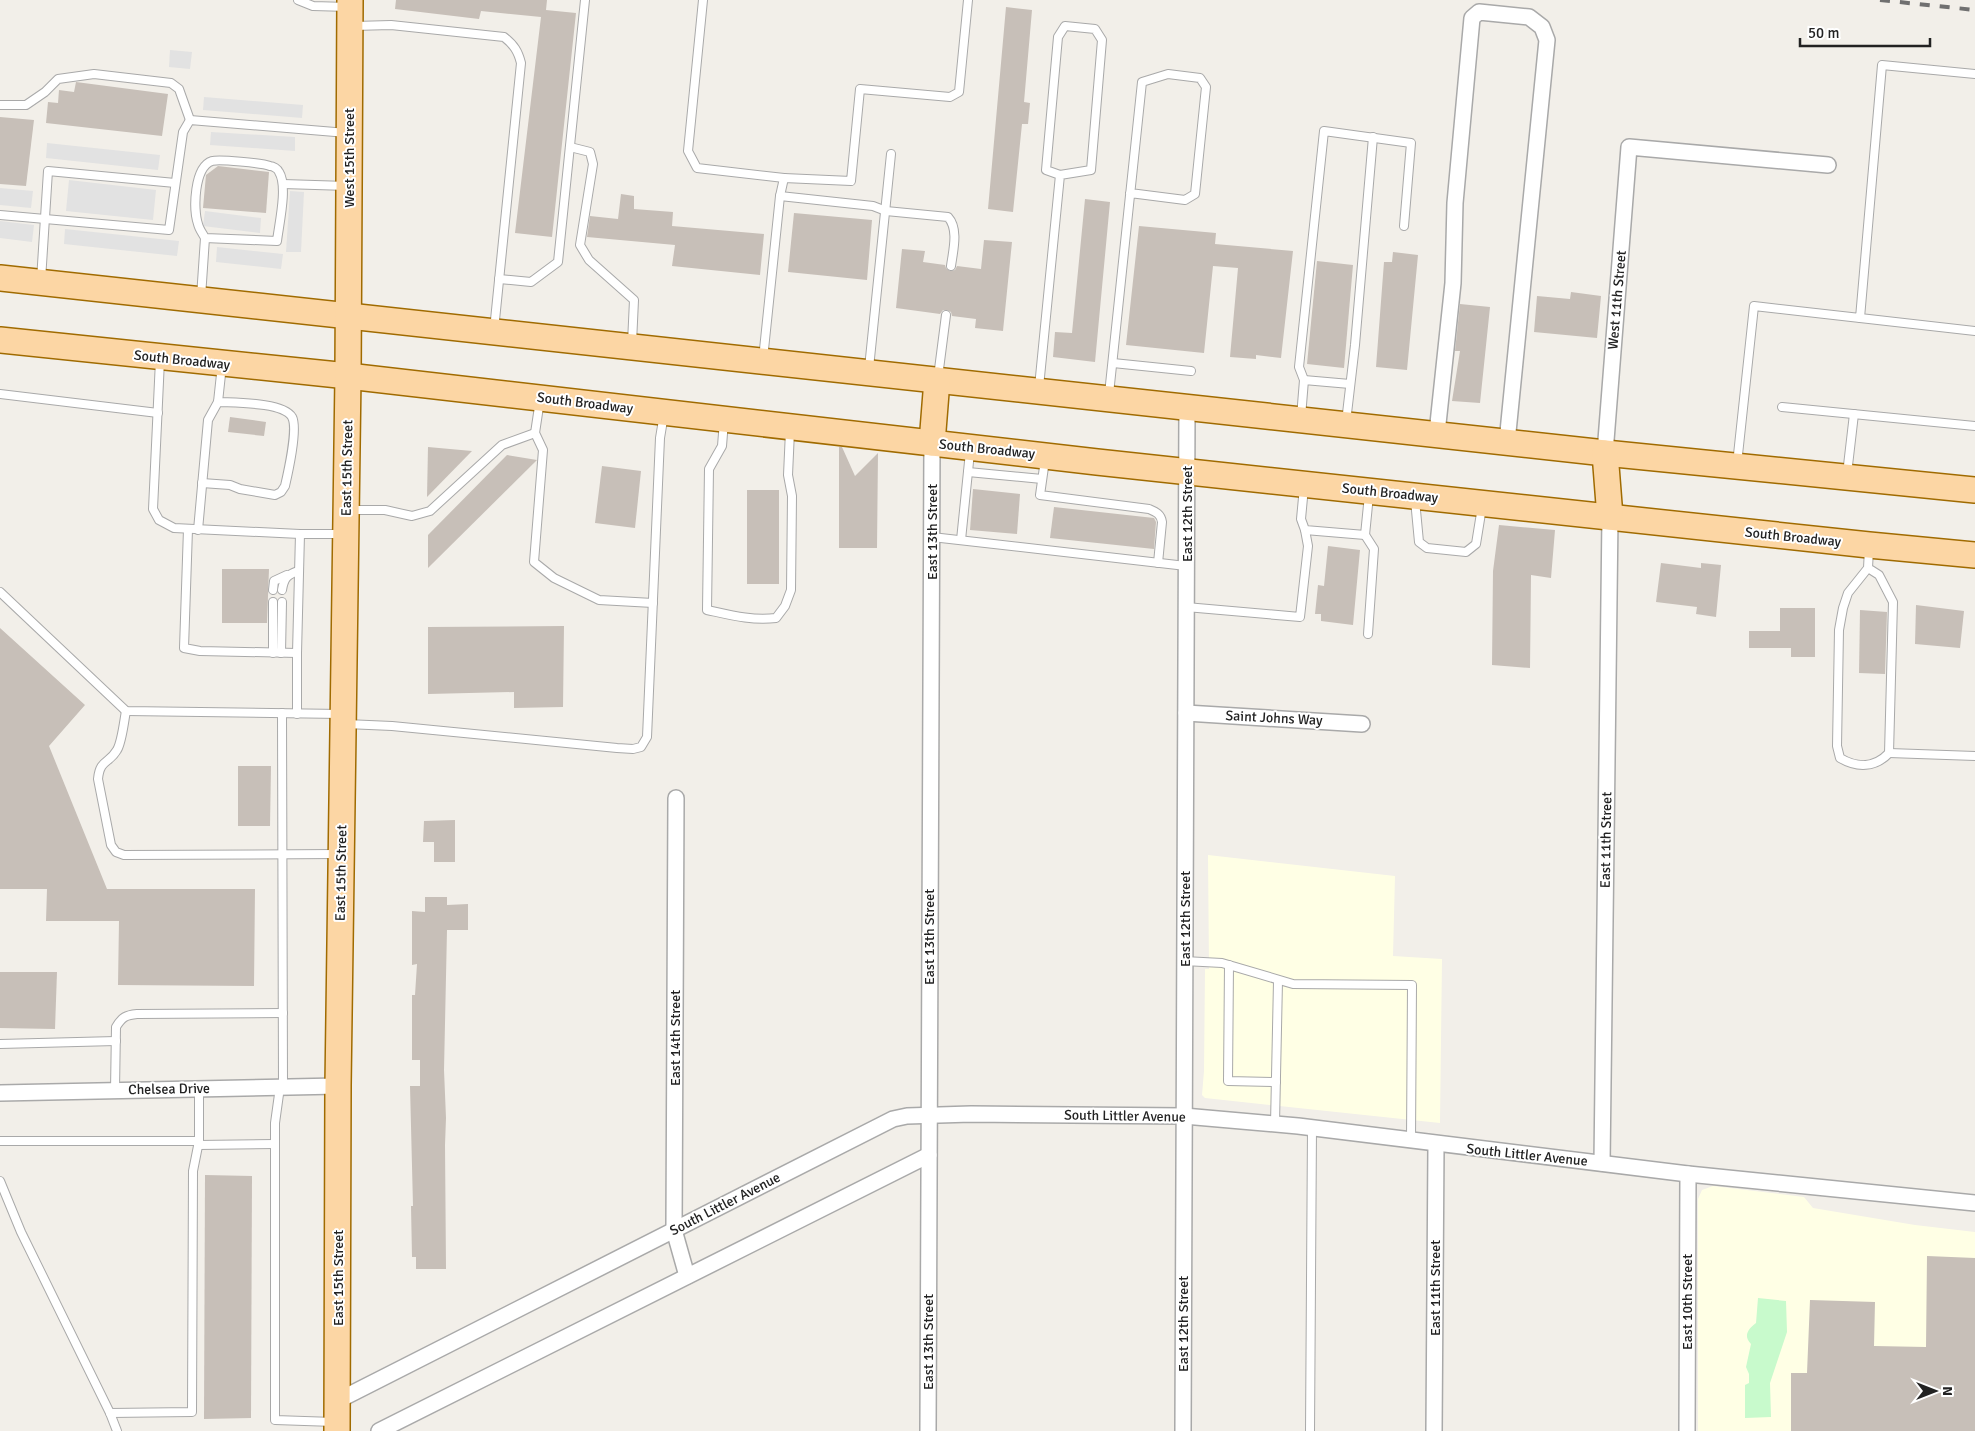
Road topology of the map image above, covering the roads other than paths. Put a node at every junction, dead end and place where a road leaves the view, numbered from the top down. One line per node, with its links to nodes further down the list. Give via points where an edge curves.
1 (298, 0): 5 (lane, via 313,6)
2 (585, 0): 11 (lane)
3 (703, 0): 15 (lane, via 688,151 697,168)
4 (968, 0): 15 (lane, via 959,92 950,97 860,89 851,181)
5 (350, 11): 9 (main road, West 15th Street); 28 (lane, via 391,25 504,37 518,52 521,64)
6 (1975, 74): 33 (lane, via 1882,65)
7 (0, 105): 8 (lane, via 26,105 58,79 94,74 171,83 179,88)
8 (190, 120): 9 (lane); 16 (lane, via 183,132)
9 (349, 134): 18 (main road, West 15th Street)
10 (1372, 137): 24 (lane, via 1411,143); 46 (lane, via 1324,131 1299,368); 47 (lane)
11 (570, 148): 28 (lane, via 558,262 531,282); 37 (lane, via 590,152 593,164 580,245 589,260 634,300)
12 (892, 154): 21 (lane)
13 (1828, 165): 68 (street, West 11th Street, via 1629,147)
14 (1060, 175): 14 (lane, via 1046,170 1058,36 1065,26 1096,29 1102,40 1090,170); 48 (lane)
15 (784, 178): 20 (lane)
16 (175, 183): 23 (lane, via 169,230); 23 (lane, via 48,171)
17 (284, 184): 18 (lane); 25 (lane, via 277,241); 25 (lane, via 279,171 272,166 212,161 198,176 198,224)
18 (349, 186): 31 (main road, West 15th Street)
19 (1130, 193): 19 (lane, via 1142,82 1168,74 1200,78 1206,87 1195,194 1185,200); 41 (lane)
20 (780, 196): 21 (lane, via 874,206); 39 (lane)
21 (886, 211): 26 (lane, via 948,217 954,230); 43 (lane)
22 (0, 215): 23 (lane)
23 (46, 218): 29 (lane)
24 (1404, 226)
25 (205, 238): 30 (lane)
26 (951, 266)
27 (0, 278): 29 (main road)
28 (499, 280): 35 (lane)
29 (40, 282): 30 (main road)
30 (201, 300): 31 (main road)
31 (349, 315): 35 (main road); 44 (main road, East 15th Street)
32 (946, 315): 45 (lane)
33 (1860, 318): 34 (lane); 69 (lane, via 1754,306)
34 (1975, 331)
35 (494, 332): 37 (main road)
36 (0, 340): 38 (main road, South Broadway)
37 (632, 347): 39 (main road)
38 (160, 358): 40 (main road, South Broadway); 56 (lane)
39 (762, 361): 43 (main road)
40 (222, 364): 44 (main road, South Broadway); 52 (lane)
41 (1113, 364): 42 (lane); 51 (lane)
42 (1191, 370)
43 (869, 372): 45 (main road)
44 (348, 376): 50 (main road, South Broadway); 81 (main road, East 15th Street)
45 (937, 380): 48 (main road); 66 (main road)
46 (1304, 380): 47 (lane); 59 (lane)
47 (1350, 384): 60 (lane)
48 (1038, 391): 51 (main road)
49 (0, 394): 56 (lane)
50 (540, 398): 55 (main road, South Broadway); 63 (lane)
51 (1109, 399): 53 (main road)
52 (218, 402): 74 (lane, via 208,420); 74 (lane, via 282,409 292,417 294,431 286,486 275,495 230,485)
53 (1187, 407): 59 (main road); 72 (street, East 12th Street)
54 (1782, 407): 57 (lane)
55 (664, 412): 58 (main road, South Broadway); 98 (lane)
56 (158, 413): 82 (lane, via 153,509 159,520 174,528)
57 (1854, 414): 61 (lane); 73 (lane)
58 (724, 419): 62 (main road, South Broadway); 62 (lane, via 722,446 709,469 707,610 754,619 776,618 792,590 792,496 788,475)
59 (1300, 419): 60 (main road)
60 (1345, 424): 64 (main road)
61 (1975, 426)
62 (791, 427): 66 (main road, South Broadway)
63 (535, 432): 81 (lane, via 502,445 430,511 412,516 385,510); 98 (lane, via 543,450 534,562 554,578 599,600)
64 (1436, 434): 65 (main road); 65 (street, via 1453,283 1454,203 1472,18 1479,12 1524,16 1542,27 1547,40)
65 (1507, 442): 68 (main road)
66 (932, 443): 67 (main road, South Broadway); 87 (street, East 13th Street)
67 (971, 447): 70 (main road, South Broadway); 71 (lane)
68 (1605, 453): 69 (main road); 80 (main road)
69 (1737, 466): 73 (main road)
70 (1044, 467): 71 (lane); 72 (main road, South Broadway); 91 (lane, via 1040,495 1157,512 1162,517)
71 (968, 472): 88 (lane)
72 (1187, 472): 75 (main road, South Broadway); 92 (street, East 12th Street)
73 (1847, 477): 76 (main road)
74 (202, 483): 83 (lane)
75 (1304, 484): 77 (main road, South Broadway); 84 (lane, via 1301,519)
76 (1975, 490)
77 (1369, 491): 78 (main road, South Broadway); 86 (lane)
78 (1415, 496): 79 (main road, South Broadway); 79 (lane, via 1419,542 1427,548 1466,552 1476,544)
79 (1483, 503): 80 (main road, South Broadway)
80 (1610, 517): 90 (main road, South Broadway); 136 (street, East 11th Street)
81 (346, 522): 85 (lane); 107 (main road, East 15th Street)
82 (188, 529): 83 (lane); 101 (lane, via 184,648)
83 (198, 530): 85 (lane)
84 (1305, 530): 86 (lane); 99 (lane, via 1308,546 1300,616)
85 (300, 534): 93 (lane)
86 (1365, 535): 100 (lane, via 1374,549)
87 (932, 537): 88 (lane); 126 (street, East 13th Street)
88 (961, 540): 91 (lane)
89 (1975, 555): 90 (main road, South Broadway)
90 (1869, 557): 109 (lane, via 1893,602); 109 (lane, via 1842,608 1837,746 1840,758 1851,765 1881,761)
91 (1158, 563): 92 (lane)
92 (1186, 566): 99 (street, East 12th Street)
93 (298, 571): 94 (lane, via 288,575); 102 (lane)
94 (278, 590)
95 (0, 592): 103 (lane)
96 (273, 602): 101 (lane)
97 (282, 602): 101 (lane)
98 (653, 603): 107 (lane, via 647,737 641,747 617,748)
99 (1186, 607): 105 (street, East 12th Street)
100 (1368, 634)
101 (277, 653): 102 (lane)
102 (296, 653): 106 (lane)
103 (126, 711): 104 (lane); 112 (lane, via 118,750 103,762 98,779 114,850 124,855)
104 (282, 713): 106 (lane); 112 (lane)
105 (1186, 713): 108 (street, Saint Johns Way); 114 (street, East 12th Street)
106 (297, 714): 107 (lane)
107 (343, 719): 113 (main road, East 15th Street)
108 (1362, 724)
109 (1889, 753): 110 (lane)
110 (1975, 756)
111 (676, 798): 140 (street, East 14th Street)
112 (282, 854): 113 (lane); 117 (lane)
113 (341, 854): 121 (main road, East 15th Street)
114 (1184, 961): 115 (lane); 127 (street, East 12th Street)
115 (1229, 965): 116 (lane); 120 (lane, via 1228,1081)
116 (1278, 981): 120 (lane); 130 (lane, via 1292,984 1412,985)
117 (283, 1013): 118 (lane, via 126,1015 116,1027); 122 (lane)
118 (116, 1041): 119 (lane); 124 (lane)
119 (0, 1044)
120 (1276, 1082): 128 (lane)
121 (338, 1086): 122 (street, Chelsea Drive); 143 (main road, East 15th Street)
122 (281, 1087): 123 (street, Chelsea Drive); 133 (lane)
123 (199, 1088): 124 (street, Chelsea Drive); 132 (lane)
124 (115, 1090): 125 (street, Chelsea Drive)
125 (0, 1093)
126 (928, 1116): 127 (street, South Littler Avenue); 135 (street, East 13th Street); 140 (street, South Littler Avenue, via 893,1119)
127 (1184, 1116): 128 (street, South Littler Avenue); 147 (street, East 12th Street)
128 (1275, 1124): 129 (street, South Littler Avenue)
129 (1312, 1128): 130 (street, South Littler Avenue); 148 (lane)
130 (1411, 1141): 134 (street, South Littler Avenue)
131 (0, 1142): 132 (lane)
132 (199, 1143): 133 (lane); 142 (lane, via 193,1171 192,1412)
133 (275, 1144): 143 (lane, via 275,1420)
134 (1436, 1144): 136 (street, South Littler Avenue); 149 (street, East 11th Street)
135 (929, 1155): 141 (street); 146 (street, East 13th Street)
136 (1602, 1164): 137 (street, South Littler Avenue)
137 (1688, 1174): 139 (street, South Littler Avenue); 150 (street, East 10th Street)
138 (0, 1181): 142 (lane)
139 (1975, 1203)
140 (674, 1230): 141 (street, East 14th Street); 143 (street, South Littler Avenue)
141 (688, 1276): 145 (street)
142 (110, 1413): 144 (lane)
143 (337, 1418)
144 (117, 1431)
145 (378, 1431)
146 (928, 1431)
147 (1183, 1431)
148 (1310, 1431)
149 (1434, 1431)
150 (1687, 1431)

